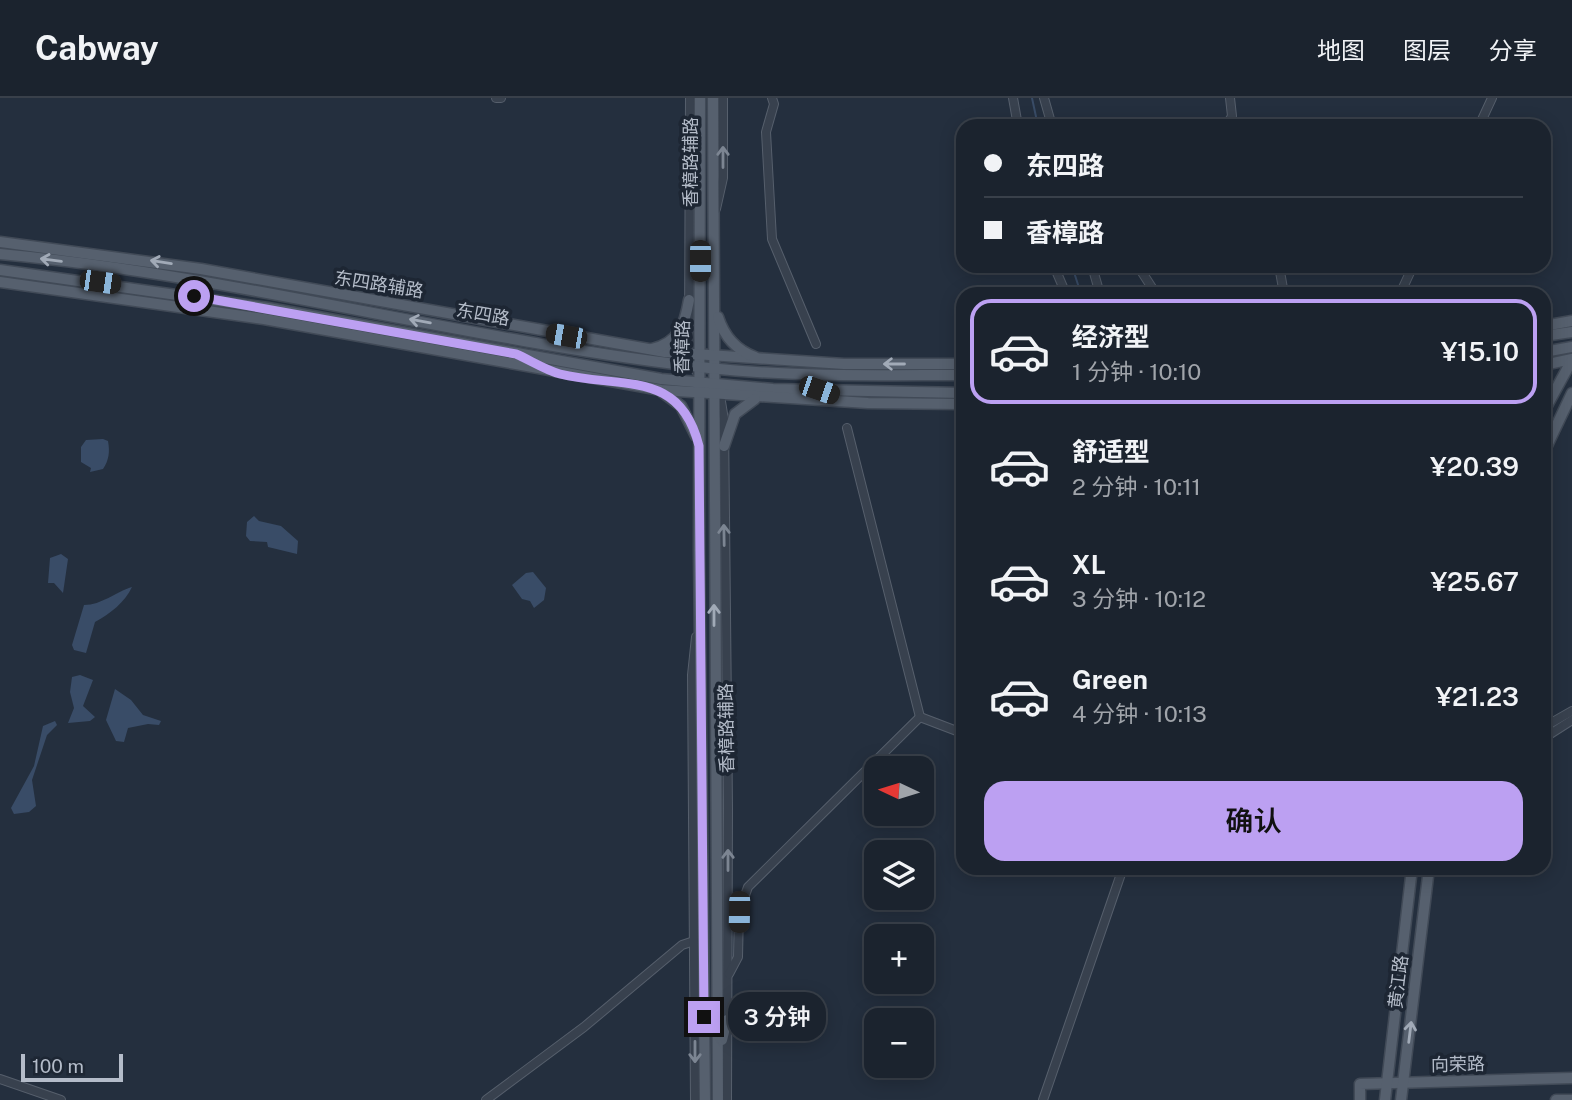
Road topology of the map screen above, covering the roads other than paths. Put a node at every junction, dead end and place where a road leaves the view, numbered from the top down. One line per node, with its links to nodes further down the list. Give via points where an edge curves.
1 (690, 98): 20 (street, 香樟路辅路)
2 (700, 98): 35 (main road, 香樟路)
3 (713, 98): 14 (main road, 香樟路)
4 (723, 98): 14 (street, 香樟路, one-way to 4, via 723,178)
5 (772, 98): 26 (street, via 766,132 772,239)
6 (1013, 98): 10 (street)
7 (1044, 98): 11 (street)
8 (1230, 98): 12 (street)
9 (1492, 98): 13 (street)
10 (1017, 119)
11 (1050, 119)
12 (1230, 119)
13 (1482, 119)
14 (715, 215): 19 (main road, 香樟路)
15 (0, 242): 23 (main road, 东四路辅路, one-way to 15, via 187,267)
16 (0, 254): 27 (main road, 东四路, one-way to 16, via 154,273)
17 (0, 270): 32 (main road, 东四路, via 268,308)
18 (0, 282): 40 (main road, via 264,319)
19 (715, 299): 33 (main road, via 727,337 747,354); 39 (main road, 香樟路)
20 (689, 300): 29 (main road, via 675,338); 35 (street, 香樟路辅路)
21 (1572, 321): 22 (main road)
22 (1551, 325)
23 (523, 327): 27 (main road); 29 (main road, 东四路辅路)
24 (1572, 332): 25 (main road)
25 (1551, 335)
26 (816, 344)
27 (563, 345): 31 (main road, 东四路)
28 (1572, 347): 30 (main road)
29 (648, 350): 31 (main road); 35 (main road, 东四路辅路)
30 (1551, 351)
31 (602, 352): 35 (main road, 东四路)
32 (516, 354): 40 (main road); 43 (main road, 东四路)
33 (768, 360): 36 (main road); 39 (main road)
34 (1572, 360): 38 (main road); 51 (main road)
35 (697, 361): 39 (main road, 东四路); 43 (main road, 香樟路)
36 (840, 364): 37 (main road, one-way to 36); 41 (main road)
37 (956, 364)
38 (1551, 364)
39 (715, 365): 41 (main road, 东四路, via 809,375); 45 (main road, 香樟路)
40 (556, 373): 44 (main road)
41 (873, 375): 42 (main road, 东四路)
42 (956, 375)
43 (699, 386): 44 (main road); 45 (main road, 东四路); 56 (main road, 香樟路)
44 (650, 388): 56 (main road, via 681,406)
45 (717, 390): 46 (main road, 东四路); 50 (main road); 57 (street, 香樟路辅路); 71 (main road, 香樟路, one-way to 45)
46 (800, 390): 47 (main road, 东四路); 50 (main road)
47 (819, 390): 48 (main road, 东四路); 52 (main road)
48 (956, 393)
49 (1572, 393): 55 (main road)
50 (761, 398): 52 (main road); 57 (main road, via 735,414)
51 (1551, 398)
52 (854, 402): 53 (main road)
53 (956, 404)
54 (847, 428): 60 (street)
55 (1551, 437)
56 (699, 446): 58 (main road, 香樟路)
57 (724, 446): 69 (street, 香樟路辅路, one-way to 57)
58 (699, 617): 68 (street, via 692,675); 79 (main road, 香樟路)
59 (1572, 711): 62 (street)
60 (920, 717): 63 (street); 69 (street, via 748,887 739,912 738,957)
61 (1572, 720): 64 (street)
62 (1551, 723)
63 (956, 731)
64 (1551, 734)
65 (1121, 875): 82 (street)
66 (1411, 875): 74 (main road, 黄江路)
67 (1428, 875): 75 (main road, 黄江路, one-way to 67)
68 (694, 941): 77 (street, via 682,945 584,1027); 78 (street, one-way to 78)
69 (727, 977): 70 (street, 香樟路辅路)
70 (727, 1020): 71 (main road); 81 (street, 香樟路辅路)
71 (718, 1059): 80 (main road, 香樟路)
72 (1572, 1078): 75 (main road, 向荣路)
73 (0, 1079): 76 (street)
74 (1387, 1083): 75 (main road, 向荣路); 83 (main road, 向荣路, via 1360,1084); 84 (main road, 黄江路)
75 (1404, 1083): 85 (main road, 黄江路)
76 (61, 1100)
77 (486, 1100)
78 (695, 1100)
79 (705, 1100)
80 (718, 1100)
81 (727, 1100)
82 (1043, 1100)
83 (1360, 1100)
84 (1385, 1100)
85 (1401, 1100)
86 (1556, 1100): 87 (main road)
87 (1572, 1100)

